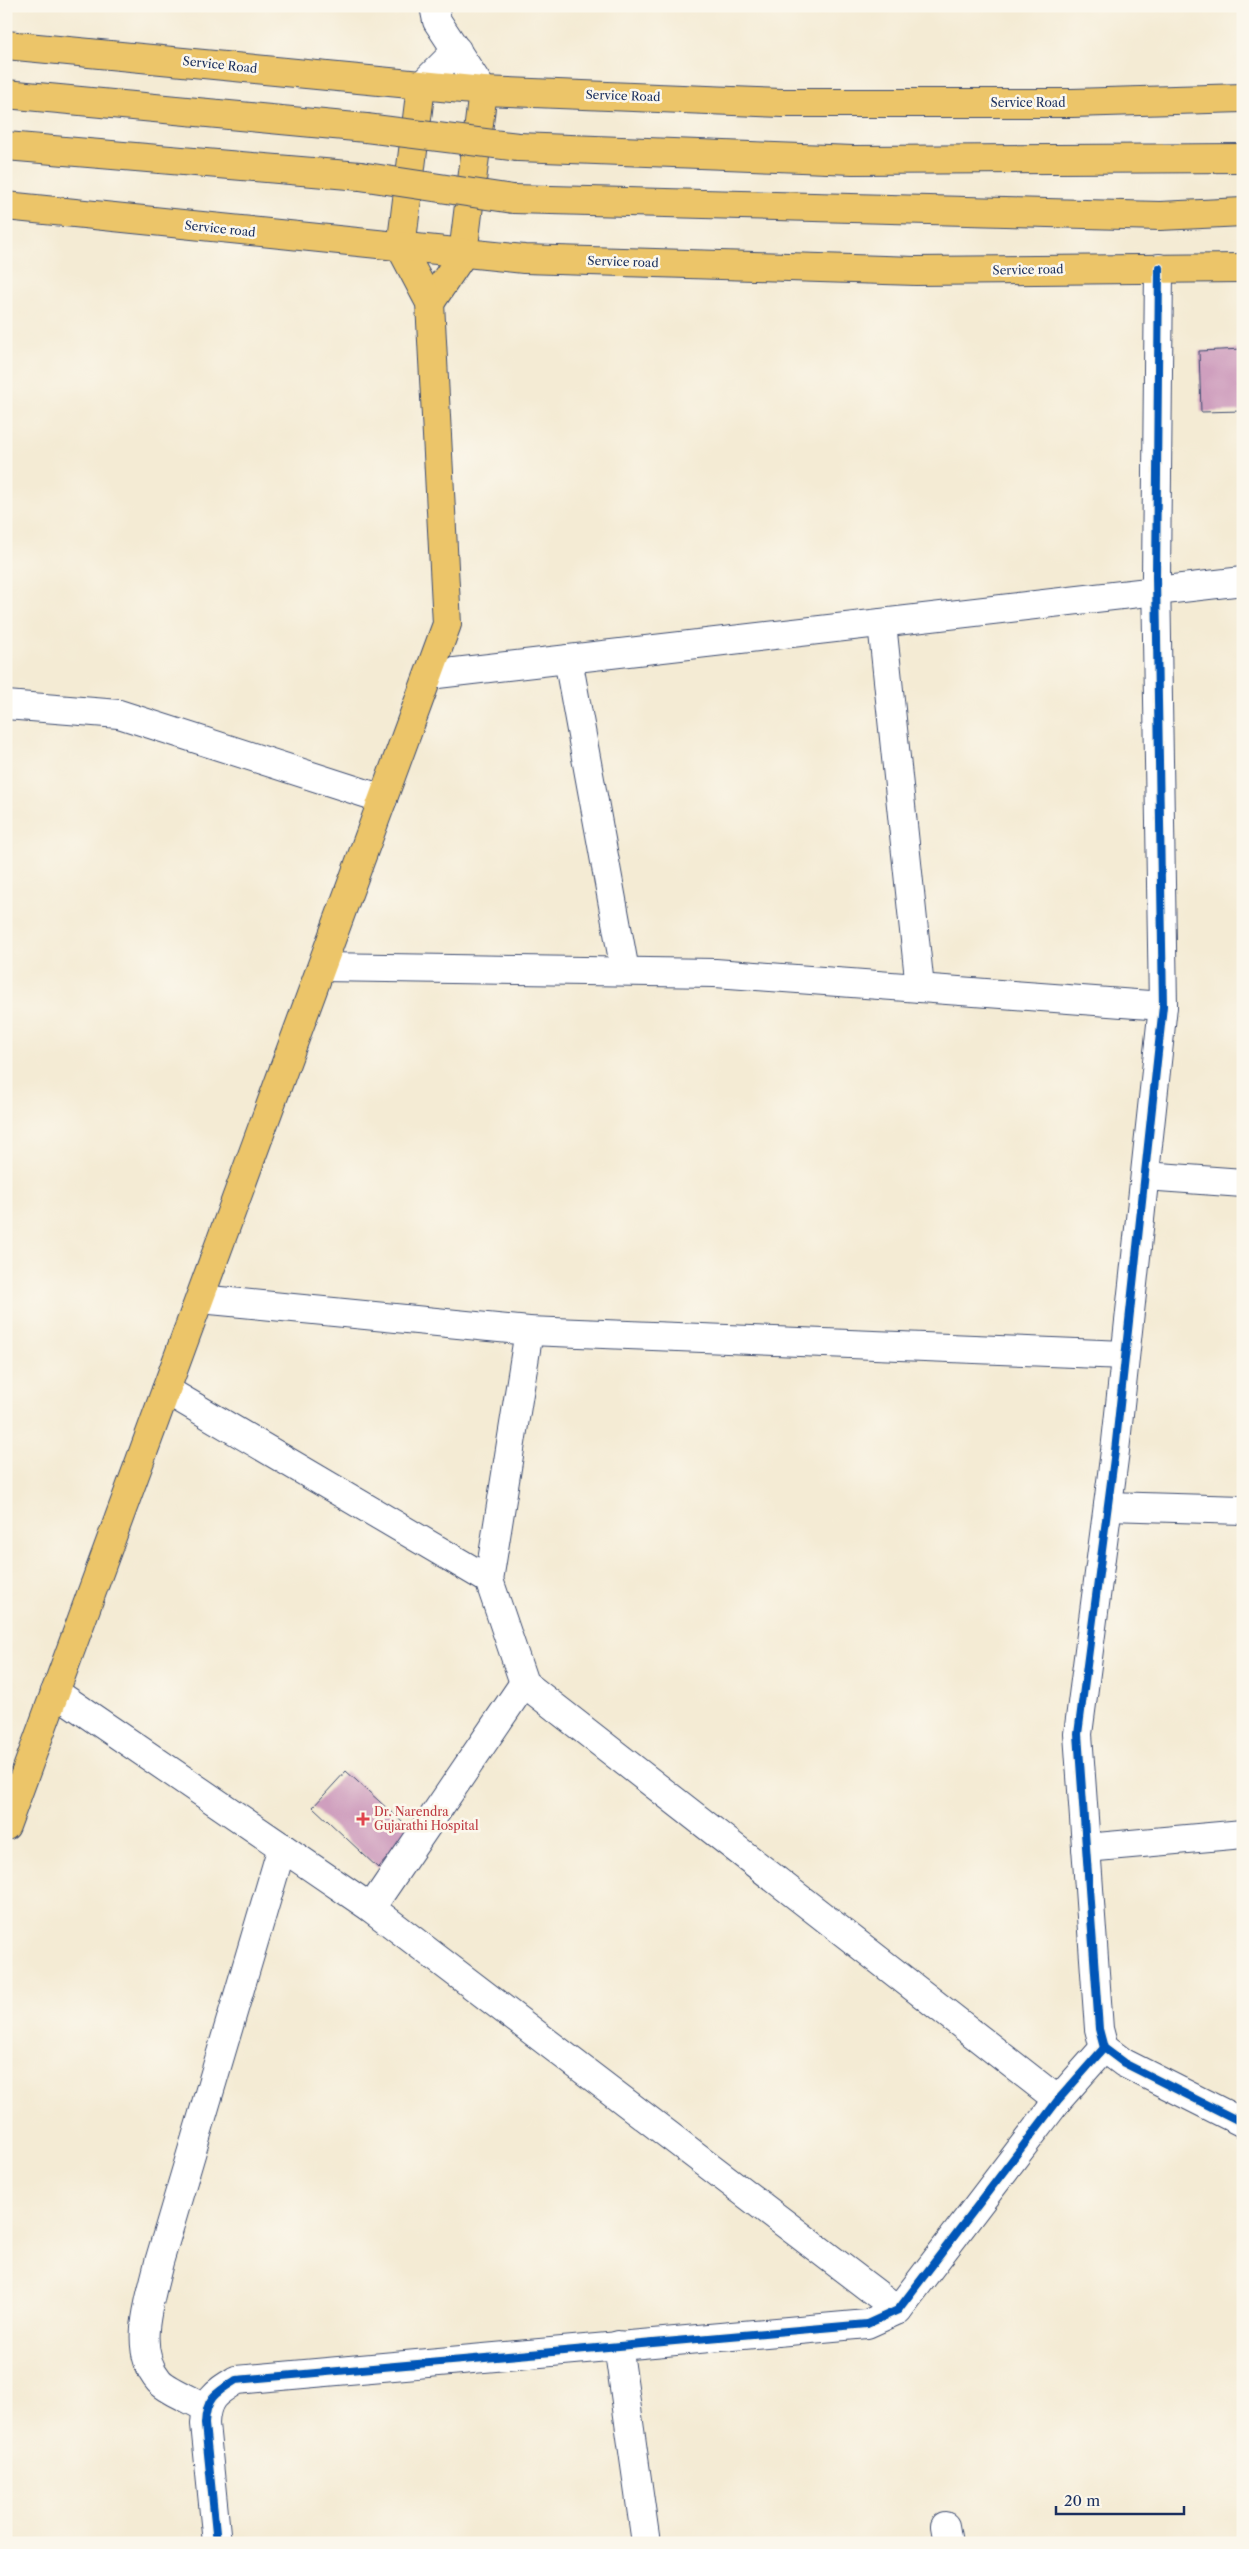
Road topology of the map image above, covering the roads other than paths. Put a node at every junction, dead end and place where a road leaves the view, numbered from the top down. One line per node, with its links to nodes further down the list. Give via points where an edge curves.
1 (434, 6): 3 (street, via 437,21)
2 (6, 45): 4 (main road, Service Road)
3 (457, 50): 4 (street); 5 (street)
4 (421, 86): 5 (main road, Service Road); 12 (main road)
5 (483, 91): 7 (main road, Service Road, via 782,102 1072,103); 13 (main road)
6 (6, 94): 9 (main road, bridge, via 366,128 518,147 852,160)
7 (1243, 98)
8 (6, 146): 11 (main road, bridge, via 360,176 513,199 1160,216)
9 (1243, 158)
10 (6, 206): 12 (main road, Service road)
11 (1243, 212)
12 (402, 248): 13 (main road, Service road); 16 (main road)
13 (463, 254): 14 (main road, Service road, via 524,259 916,271); 16 (main road)
14 (1159, 268): 15 (main road, Service road); 18 (street)
15 (1243, 268)
16 (430, 303): 21 (main road, via 447,624)
17 (1243, 582): 18 (street)
18 (1156, 592): 19 (street); 27 (street)
19 (882, 623): 20 (street); 26 (street)
20 (568, 658): 21 (street); 25 (street)
21 (429, 675): 23 (main road)
22 (6, 705): 23 (street, via 120,714)
23 (383, 799): 24 (main road)
24 (322, 968): 25 (street); 30 (main road)
25 (625, 971): 26 (street, via 716,973)
26 (920, 988): 27 (street)
27 (1163, 1006): 28 (street)
28 (1145, 1176): 29 (street); 32 (street)
29 (1243, 1183)
30 (200, 1299): 31 (street); 33 (main road)
31 (529, 1331): 32 (street); 36 (street)
32 (1125, 1355): 34 (street)
33 (166, 1390): 36 (street); 38 (main road)
34 (1108, 1506): 35 (street); 42 (street, via 1078,1734)
35 (1243, 1510)
36 (490, 1580): 37 (street)
37 (524, 1683): 43 (street); 45 (street)
38 (55, 1692): 39 (main road); 41 (street)
39 (6, 1826)
40 (1243, 1834): 42 (street)
41 (282, 1848): 43 (street); 49 (street, via 159,2262 145,2326 146,2356 159,2381)
42 (1086, 1848): 44 (street, via 1099,2029)
43 (370, 1908): 47 (street)
44 (1104, 2048): 45 (street); 46 (street, via 1124,2063)
45 (1058, 2100): 47 (street)
46 (1243, 2123)
47 (898, 2310): 48 (street, via 867,2324)
48 (618, 2346): 49 (street, via 236,2380 216,2392); 51 (street)
49 (206, 2408): 50 (street)
50 (217, 2543)
51 (646, 2543)

